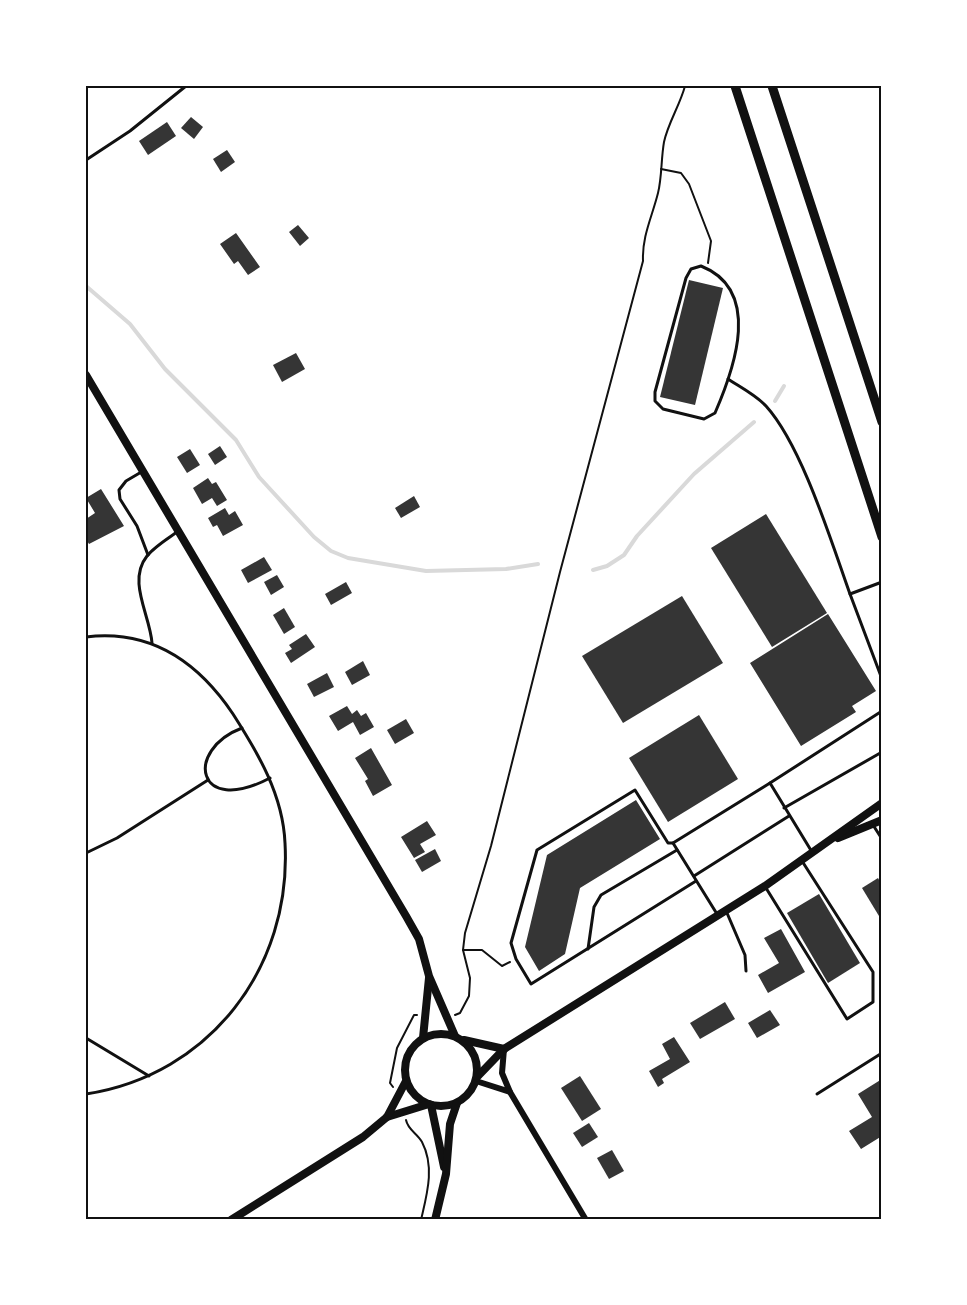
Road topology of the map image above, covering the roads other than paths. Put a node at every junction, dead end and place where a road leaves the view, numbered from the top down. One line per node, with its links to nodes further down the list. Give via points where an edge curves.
1 (186, 86): 4 (lane)
2 (735, 86): 10 (main road)
3 (772, 86): 7 (main road)
4 (86, 160)
5 (86, 375): 8 (street)
6 (728, 379): 6 (lane, via 739,331 739,310 730,286 715,272 700,266 691,269 686,278 655,401 663,409 711,418); 13 (lane, via 764,404 779,423 804,475)
7 (882, 422)
8 (143, 471): 9 (street); 11 (lane, via 119,490 120,500 137,526)
9 (178, 531): 11 (lane); 42 (street, via 419,939)
10 (882, 537)
11 (148, 555): 15 (lane, via 139,570 139,587)
12 (882, 582): 13 (lane)
13 (850, 594): 16 (lane)
14 (86, 637): 15 (lane, via 103,635)
15 (152, 643): 18 (lane, via 193,668 219,695)
16 (882, 678)
17 (882, 711): 22 (lane)
18 (242, 728): 20 (lane); 21 (lane, via 211,748 206,763)
19 (882, 752): 24 (lane)
20 (270, 778): 21 (lane, via 242,791 226,792); 48 (lane, via 285,841 285,880 273,938 250,987 232,1014 196,1049)
21 (208, 780): 32 (lane, via 117,838)
22 (770, 783): 24 (lane); 30 (lane)
23 (882, 802): 29 (street)
24 (784, 808): 25 (lane)
25 (789, 816): 33 (lane); 35 (lane)
26 (882, 819): 27 (street)
27 (873, 825): 28 (lane); 29 (street)
28 (882, 839)
29 (833, 840): 33 (street)
30 (673, 843): 31 (lane); 40 (lane, via 668,843 635,790 537,850 511,943 516,959 531,984)
31 (677, 850): 35 (lane); 40 (lane, via 601,895 594,907)
32 (86, 853)
33 (813, 854): 34 (street)
34 (802, 861): 37 (street); 37 (lane, via 873,972 873,1002 847,1019)
35 (693, 876): 36 (lane)
36 (696, 881): 39 (lane); 40 (lane)
37 (765, 886): 38 (street)
38 (726, 911): 39 (street); 41 (lane, via 745,955)
39 (718, 916): 46 (street)
40 (588, 949)
41 (746, 971)
42 (429, 976): 44 (street); 45 (street)
43 (86, 1038): 48 (lane)
44 (423, 1038): 45 (street, via 438,1033); 50 (street, via 407,1057)
45 (458, 1038): 46 (street); 49 (street, via 476,1060)
46 (504, 1049): 49 (street); 51 (street, via 502,1073)
47 (882, 1053): 53 (lane)
48 (149, 1076): 52 (lane)
49 (476, 1079): 51 (street); 54 (street, via 469,1094)
50 (406, 1082): 55 (street, via 417,1098); 56 (street)
51 (510, 1092): 60 (street)
52 (86, 1094)
53 (817, 1094)
54 (457, 1103): 55 (street, via 444,1107); 57 (street, via 450,1124)
55 (430, 1105): 56 (street); 57 (street)
56 (387, 1117): 58 (street, via 363,1137)
57 (446, 1174): 59 (street)
58 (231, 1220)
59 (435, 1220)
60 (586, 1220)

